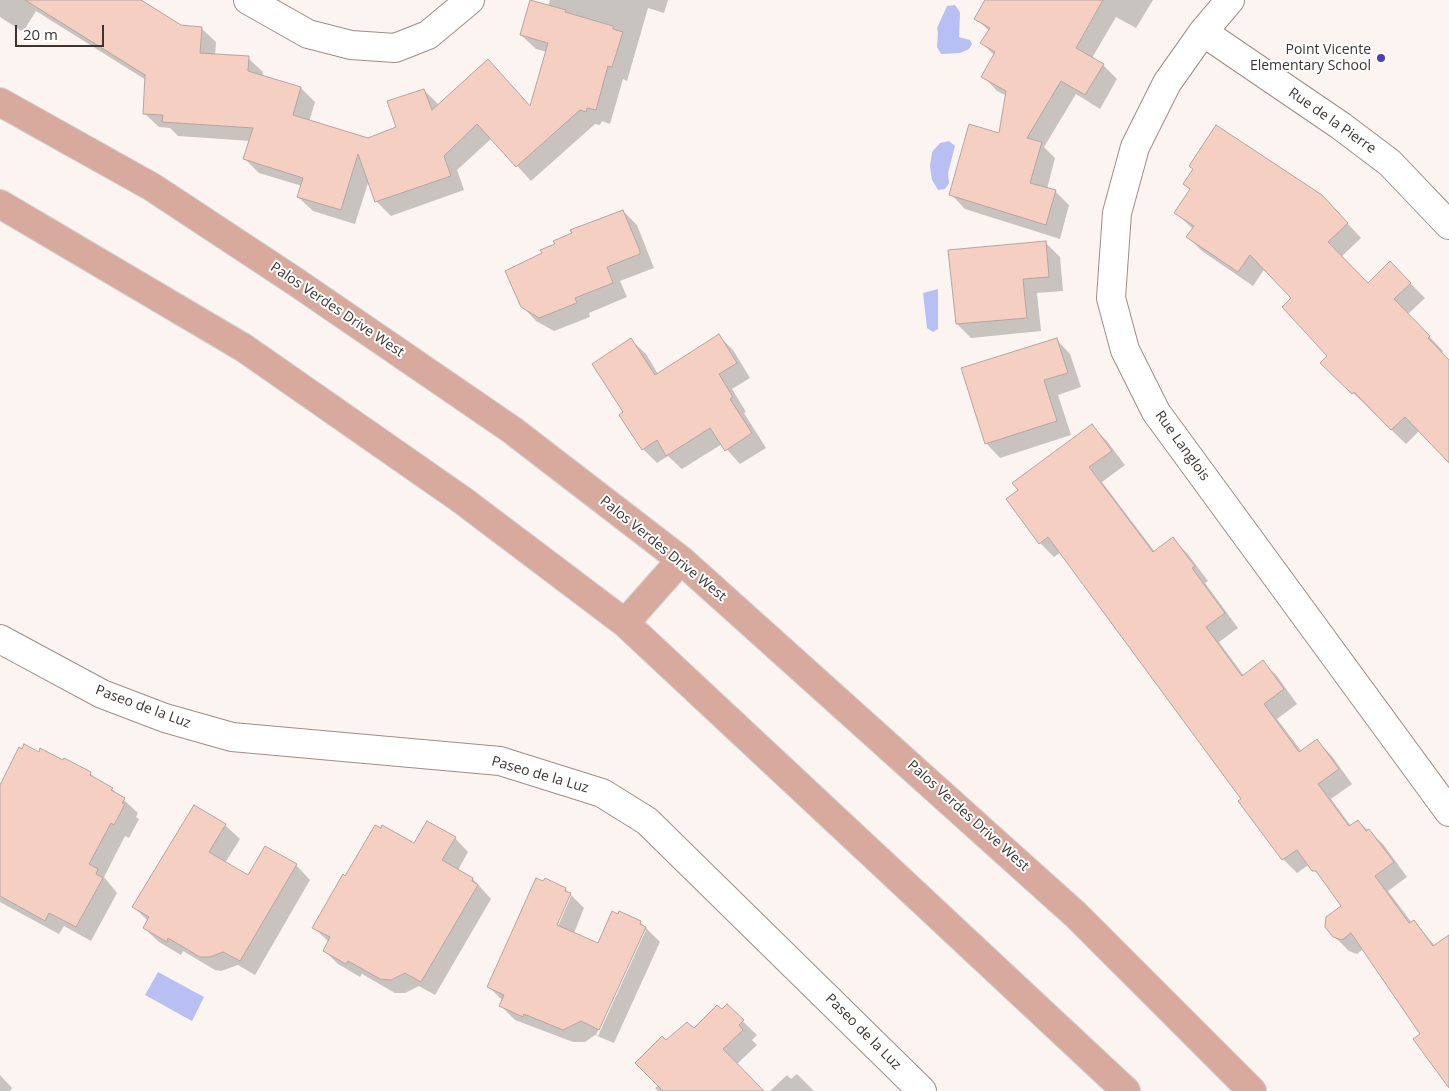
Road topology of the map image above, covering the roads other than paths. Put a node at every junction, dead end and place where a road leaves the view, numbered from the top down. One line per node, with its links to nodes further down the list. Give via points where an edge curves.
1 (248, 0): 2 (street, via 308,34 351,44 395,48 428,35)
2 (470, 0)
3 (1230, 0): 4 (street, Rue Langlois)
4 (1203, 32): 7 (street, Rue de la Pierre, via 1390,163); 11 (street, Rue Langlois, via 1167,83 1134,147 1117,214 1111,298 1125,350 1156,412)
5 (0, 102): 8 (main road, Palos Verdes Drive West, via 152,187 296,282 512,430)
6 (0, 204): 9 (main road, via 244,348 462,500)
7 (1449, 225)
8 (681, 560): 9 (main road); 14 (main road, Palos Verdes Drive West, via 1076,914)
9 (625, 623): 13 (main road)
10 (0, 639): 12 (street, Paseo de la Luz, via 102,694 165,718 232,737 500,761 602,793 647,820)
11 (1449, 812)
12 (922, 1091)
13 (1126, 1091)
14 (1252, 1091)

